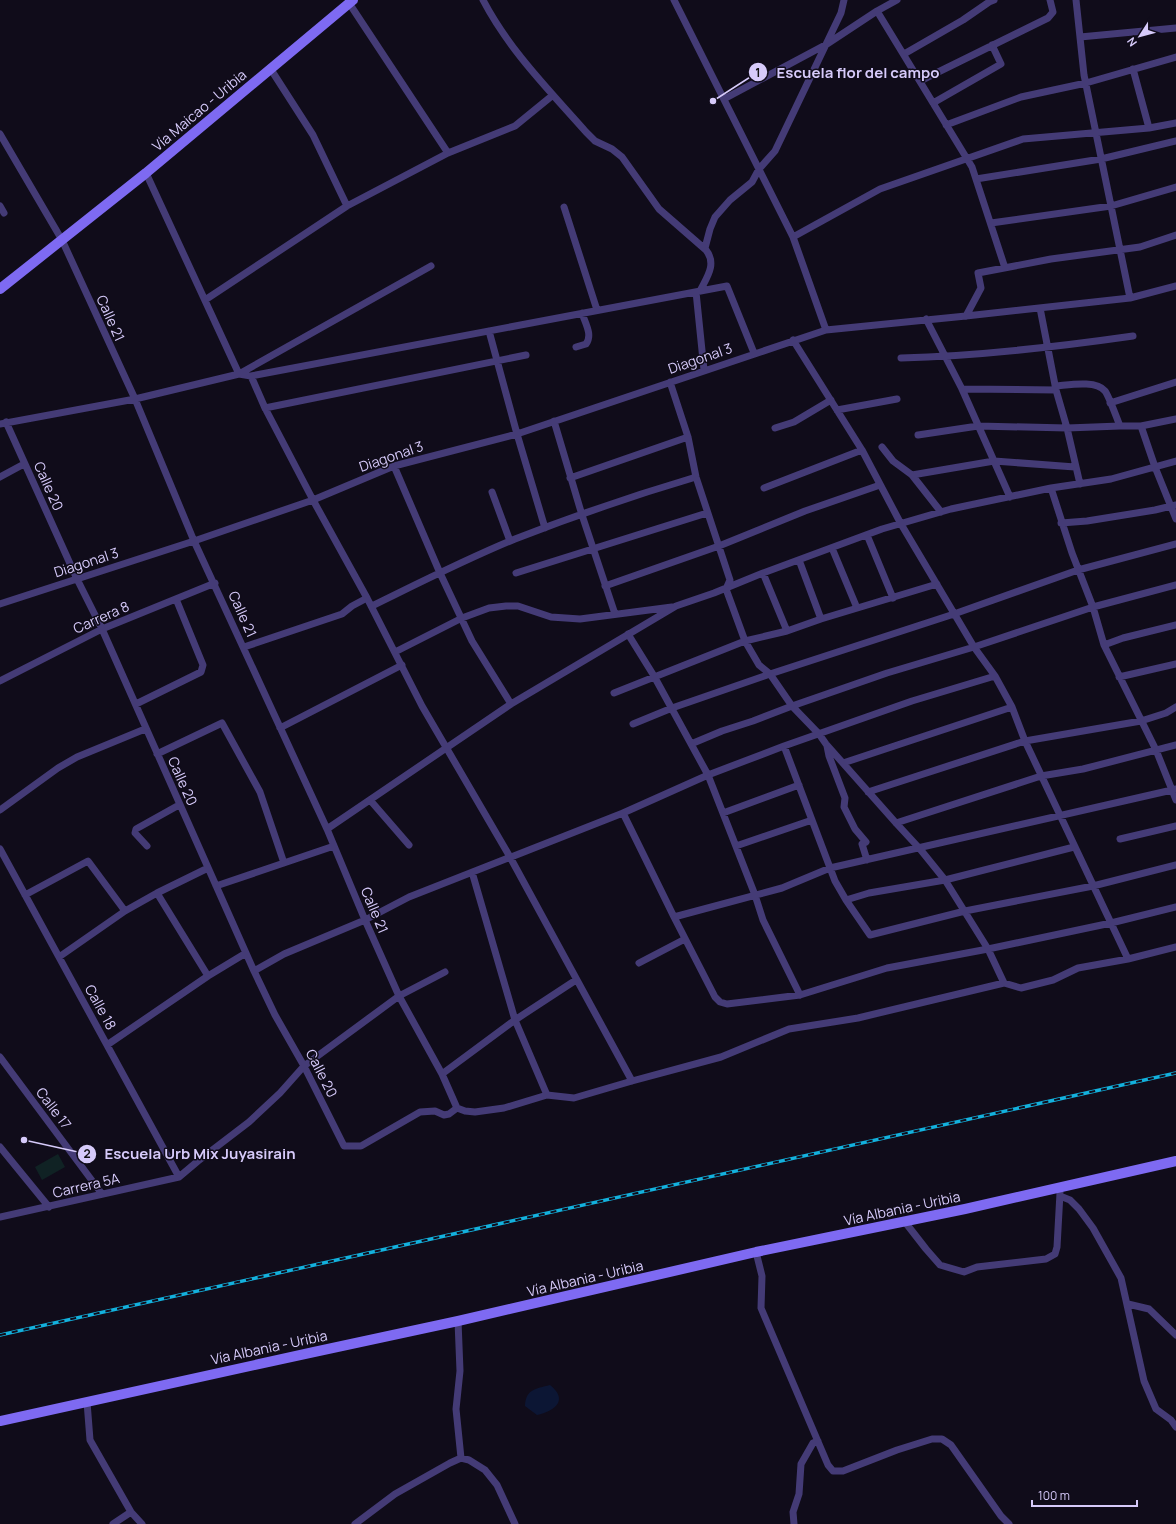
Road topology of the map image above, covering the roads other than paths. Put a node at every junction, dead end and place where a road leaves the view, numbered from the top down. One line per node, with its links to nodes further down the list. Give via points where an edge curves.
1 (483, 0): 20 (street, via 510,46)
2 (674, 0): 21 (street)
3 (844, 0): 12 (street)
4 (897, 0): 9 (street)
5 (994, 0): 14 (street)
6 (1050, 0): 13 (street, via 1054,12 1048,18)
7 (1076, 0): 11 (street)
8 (351, 2): 16 (main road, Vía Maicao - Uribia); 29 (street)
9 (877, 10): 12 (street); 14 (street)
10 (1176, 28): 11 (street)
11 (1080, 37): 19 (street)
12 (827, 44): 21 (street); 32 (street, via 775,151)
13 (992, 45): 18 (street); 22 (street, via 1000,64)
14 (904, 54): 18 (street)
15 (1176, 57): 17 (street)
16 (270, 68): 33 (main road, Vía Maicao - Uribia); 37 (street, via 313,135)
17 (1133, 69): 19 (street); 25 (street)
18 (920, 81): 22 (street)
19 (1086, 83): 24 (street, via 1021,96); 26 (street)
20 (553, 95): 29 (street, via 515,126); 45 (street, via 595,141 622,157 659,209)
21 (724, 99): 32 (street)
22 (933, 103): 24 (street)
23 (1176, 123): 25 (street)
24 (946, 126): 30 (street)
25 (1149, 128): 26 (street)
26 (1095, 132): 30 (street, via 1023,139); 31 (street)
27 (0, 134): 44 (street, Calle 21)
28 (1176, 141): 31 (street)
29 (448, 153): 37 (street)
30 (966, 158): 34 (street); 43 (street, via 880,189)
31 (1101, 159): 34 (street); 38 (street)
32 (759, 169): 43 (street); 45 (street, via 752,182 730,200 715,217)
33 (146, 173): 44 (main road, Vía Maicao - Uribia); 53 (street)
34 (976, 179): 41 (street)
35 (1176, 188): 38 (street)
36 (0, 206): 40 (street)
37 (347, 206): 53 (street)
38 (1111, 206): 41 (street); 46 (street)
39 (564, 208): 55 (street)
40 (4, 213)
41 (991, 223): 48 (street)
42 (1176, 235): 46 (street, via 1140,247)
43 (793, 237): 59 (street)
44 (62, 240): 50 (main road, Vía Maicao - Uribia); 78 (street, Calle 21)
45 (705, 248): 51 (street, via 712,261)
46 (1119, 250): 48 (street); 52 (street)
47 (431, 266): 71 (street)
48 (1005, 268): 57 (street, via 978,273 981,288)
49 (1176, 286): 52 (street, Diagonal 3)
50 (0, 290)
51 (698, 291): 55 (street); 65 (street, via 728,286); 70 (street)
52 (1130, 298): 54 (street, Diagonal 3)
53 (205, 300): 71 (street)
54 (1040, 308): 57 (street, Diagonal 3); 64 (street)
55 (597, 310): 56 (street)
56 (582, 313): 60 (street); 63 (street, via 589,340 586,344)
57 (966, 316): 58 (street, Diagonal 3)
58 (926, 319): 59 (street, Diagonal 3); 67 (street)
59 (826, 330): 62 (street, Diagonal 3)
60 (489, 331): 69 (street); 72 (street)
61 (1133, 336): 64 (street)
62 (793, 340): 65 (street, Diagonal 3); 79 (street)
63 (576, 347)
64 (1049, 348): 67 (street); 75 (street)
65 (754, 353): 70 (street, Diagonal 3)
66 (526, 355): 69 (street)
67 (945, 357): 68 (street); 76 (street)
68 (901, 358)
69 (496, 362): 81 (street); 91 (street)
70 (704, 370): 73 (street, Diagonal 3)
71 (239, 374): 72 (street); 78 (street)
72 (251, 376): 81 (street)
73 (670, 382): 84 (street, Diagonal 3); 93 (street)
74 (1176, 382): 80 (street)
75 (1056, 388): 76 (street); 80 (street, via 1089,384 1098,386 1105,391); 90 (street)
76 (962, 389): 86 (street)
77 (897, 399): 82 (street)
78 (135, 400): 85 (street); 122 (street, Calle 21)
79 (831, 400): 82 (street); 89 (street, via 794,422)
80 (1110, 403): 87 (street)
81 (265, 408): 112 (street)
82 (837, 410): 95 (street)
83 (1176, 419): 88 (street)
84 (554, 422): 91 (street, Diagonal 3); 105 (street)
85 (3, 423): 98 (street, Calle 20)
86 (978, 426): 90 (street); 92 (street); 96 (street)
87 (1120, 426): 88 (street); 90 (street)
88 (1141, 426): 101 (street)
89 (775, 428)
90 (1067, 428): 100 (street)
91 (517, 434): 99 (street, Diagonal 3); 120 (street)
92 (918, 435)
93 (688, 437): 104 (street); 105 (street)
94 (882, 447): 102 (street)
95 (862, 450): 107 (street); 108 (street)
96 (994, 461): 100 (street); 102 (street); 111 (street)
97 (1176, 461): 101 (street)
98 (24, 464): 103 (street); 133 (street, Calle 20)
99 (394, 466): 112 (street, Diagonal 3); 130 (street)
100 (1076, 467): 106 (street)
101 (1155, 467): 106 (street); 113 (street)
102 (912, 475): 114 (street)
103 (0, 477)
104 (696, 477): 115 (street); 116 (street)
105 (570, 478): 116 (street)
106 (1080, 484): 109 (street)
107 (880, 485): 119 (street); 125 (street)
108 (764, 488)
109 (1051, 488): 111 (street); 118 (street)
110 (492, 492): 123 (street)
111 (1010, 497): 114 (street)
112 (313, 500): 122 (street, Diagonal 3); 139 (street)
113 (1173, 506): 117 (street); 118 (street)
114 (941, 512): 119 (street)
115 (707, 513): 125 (street); 127 (street)
116 (582, 515): 120 (street); 127 (street)
117 (1176, 519)
118 (1061, 523): 129 (street)
119 (901, 524): 121 (street); 135 (street)
120 (545, 528): 123 (street)
121 (867, 535): 126 (street); 140 (street)
122 (194, 541): 133 (street, Diagonal 3); 134 (street, Calle 21)
123 (510, 541): 130 (street)
124 (1176, 544): 129 (street)
125 (719, 546): 137 (street); 138 (street, via 730,580)
126 (832, 548): 128 (street); 146 (street)
127 (593, 549): 131 (street); 137 (street)
128 (799, 560): 132 (street); 150 (street)
129 (1078, 570): 145 (street); 148 (street)
130 (440, 573): 143 (street); 149 (street)
131 (516, 573)
132 (763, 573): 138 (street); 153 (street)
133 (76, 579): 142 (street, Diagonal 3); 152 (street, Calle 20)
134 (214, 583): 141 (street, Carrera 8); 157 (street, Calle 21)
135 (937, 584): 140 (street); 148 (street)
136 (1176, 585): 145 (street)
137 (604, 586): 147 (street)
138 (726, 589): 144 (street); 155 (street)
139 (368, 598): 143 (street); 157 (street, via 342,614)
140 (893, 598): 146 (street)
141 (176, 600): 152 (street, Carrera 8); 168 (street, via 203,665 201,672)
142 (0, 604)
143 (372, 606): 159 (street)
144 (676, 606): 147 (street); 154 (street)
145 (1093, 607): 156 (street); 158 (street)
146 (857, 608): 150 (street)
147 (614, 614): 149 (street, via 580,619 551,617 518,606 506,606 489,608)
148 (954, 614): 158 (street); 162 (street)
149 (462, 618): 159 (street); 169 (street, via 472,641)
150 (821, 619): 153 (street)
151 (1176, 625): 156 (street)
152 (102, 629): 166 (street, Carrera 8); 168 (street, Calle 20)
153 (787, 631): 155 (street)
154 (628, 634): 163 (street); 169 (street)
155 (745, 641): 162 (street, via 759,665); 163 (street)
156 (1104, 645): 165 (street)
157 (244, 647): 176 (street, Calle 21)
158 (974, 647): 164 (street); 170 (street, via 887,673)
159 (395, 652): 161 (street)
160 (1176, 664): 165 (street)
161 (402, 665): 176 (street); 184 (street)
162 (770, 674): 170 (street); 172 (street)
163 (654, 676): 167 (street); 172 (street)
164 (995, 676): 171 (street); 178 (street, via 912,701)
165 (1119, 677): 174 (street)
166 (0, 681)
167 (614, 693)
168 (136, 704): 177 (street, Calle 20)
169 (510, 704): 184 (street)
170 (792, 706): 178 (street); 180 (street, via 722,730)
171 (1012, 707): 179 (street); 187 (street)
172 (672, 708): 175 (street); 180 (street)
173 (1176, 708): 174 (street)
174 (1141, 721): 179 (street); 185 (street)
175 (633, 724)
176 (280, 728): 203 (street, Calle 21)
177 (146, 729): 186 (street, Calle 20); 196 (street, via 58,768)
178 (819, 734): 181 (street); 183 (street)
179 (1025, 741): 189 (street); 192 (street)
180 (691, 744): 188 (street)
181 (826, 744): 187 (street); 213 (street, via 845,798 844,807 855,829 866,842 862,844)
182 (1176, 745): 185 (street)
183 (784, 746): 188 (street); 190 (street)
184 (446, 748): 193 (street); 212 (street)
185 (1156, 750): 189 (street); 191 (street)
186 (157, 754): 195 (street, Calle 20); 214 (street, via 222,723 260,792)
187 (843, 763): 192 (street)
188 (708, 775): 197 (street); 198 (street)
189 (1041, 776): 199 (street); 201 (street)
190 (799, 785): 198 (street); 200 (street)
191 (1174, 790): 194 (street); 199 (street)
192 (868, 792): 201 (street)
193 (370, 800): 203 (street); 205 (street)
194 (1176, 800)
195 (179, 805): 206 (street, via 136,829 135,833); 216 (street, Calle 20)
196 (0, 810)
197 (623, 813): 212 (street); 229 (street)
198 (723, 813): 208 (street)
199 (1060, 816): 209 (street); 211 (street)
200 (812, 820): 208 (street); 217 (street)
201 (896, 823): 211 (street)
202 (1176, 826): 204 (street)
203 (327, 829): 207 (street, Calle 21)
204 (1120, 839)
205 (409, 845)
206 (147, 846)
207 (334, 846): 214 (street); 230 (street, Calle 21)
208 (736, 846): 224 (street)
209 (1074, 847): 219 (street); 221 (street)
210 (0, 849): 223 (street, Calle 18)
211 (920, 849): 213 (street); 219 (street)
212 (510, 857): 218 (street); 242 (street)
213 (867, 860): 217 (street)
214 (284, 863): 220 (street)
215 (1176, 865): 221 (street)
216 (208, 868): 220 (street, Calle 20); 222 (street)
217 (830, 868): 224 (street, via 782,888); 225 (street)
218 (472, 872): 230 (street, via 409,897); 246 (street)
219 (945, 880): 225 (street, via 868,893); 228 (street)
220 (216, 886): 235 (street, Calle 20)
221 (1093, 886): 228 (street); 231 (street)
222 (158, 893): 227 (street); 241 (street)
223 (25, 895): 227 (street, via 88,861); 236 (street, Calle 18)
224 (755, 895): 229 (street); 244 (street, via 763,920)
225 (846, 900): 228 (street, via 870,935)
226 (1176, 907): 231 (street)
227 (125, 911): 236 (street)
228 (965, 911): 234 (street)
229 (674, 917): 232 (street)
230 (365, 920): 239 (street, via 284,954); 245 (street, Calle 21)
231 (1111, 923): 234 (street); 237 (street)
232 (685, 939): 238 (street); 244 (street, via 720,1002 727,1004)
233 (1176, 947): 237 (street)
234 (988, 949): 243 (street); 244 (street, via 887,968)
235 (246, 952): 239 (street, Calle 20); 241 (street)
236 (59, 957): 247 (street, Calle 18)
237 (1128, 959): 243 (street, via 1078,968 1053,980 1021,988)
238 (639, 963)
239 (254, 971): 249 (street, Calle 20)
240 (445, 972): 245 (street)
241 (208, 976): 247 (street)
242 (576, 980): 246 (street); 251 (street)
243 (1004, 983): 251 (street, via 858,1018 789,1029 721,1057)
244 (800, 995)
245 (399, 996): 249 (street); 250 (street, Calle 21)
246 (515, 1020): 250 (street); 252 (street)
247 (107, 1045): 256 (street, Calle 18)
248 (0, 1057): 258 (street, Calle 17)
249 (304, 1066): 253 (street, Calle 20, via 344,1146 361,1146 420,1112 435,1111 444,1115); 256 (street, via 249,1122)
250 (442, 1074): 253 (street, Calle 21)
251 (632, 1081): 252 (street, via 574,1098)
252 (547, 1095): 253 (street, via 504,1108 475,1112)
253 (457, 1108)
254 (0, 1147): 259 (street)
255 (1176, 1161): 257 (main road, Vía Albania - Uribia)
256 (179, 1178): 258 (street, Carrera 5A)
257 (1060, 1192): 261 (main road, Vía Albania - Uribia); 261 (street, via 1056,1251 1046,1259 977,1267 964,1272 940,1264); 263 (street, via 1079,1209 1093,1228 1121,1278)
258 (102, 1194): 259 (street, Carrera 5A)
259 (49, 1207): 260 (street, Carrera 5A)
260 (0, 1218)
261 (905, 1222): 262 (main road, Vía Albania - Uribia)
262 (756, 1252): 264 (main road, Vía Albania - Uribia); 269 (street, via 762,1276 761,1308)
263 (1128, 1304): 265 (street, via 1149,1309); 268 (street, via 1144,1381 1156,1408)
264 (458, 1321): 266 (main road, Vía Albania - Uribia); 270 (street, via 460,1371 456,1409)
265 (1176, 1335)
266 (87, 1402): 267 (main road, Vía Albania - Uribia); 271 (street, via 90,1440)
267 (0, 1421)
268 (1176, 1427)
269 (818, 1441): 276 (street, via 813,1442 801,1464 800,1494 793,1512); 277 (street, via 828,1465 833,1471 843,1471 896,1450 932,1439 942,1439 951,1444)
270 (461, 1458): 274 (street, via 395,1494); 275 (street, via 484,1470 498,1485)
271 (131, 1512): 272 (street); 273 (street)
272 (140, 1523)
273 (113, 1524)
274 (355, 1524)
275 (515, 1524)
276 (794, 1524)
277 (1009, 1524)

